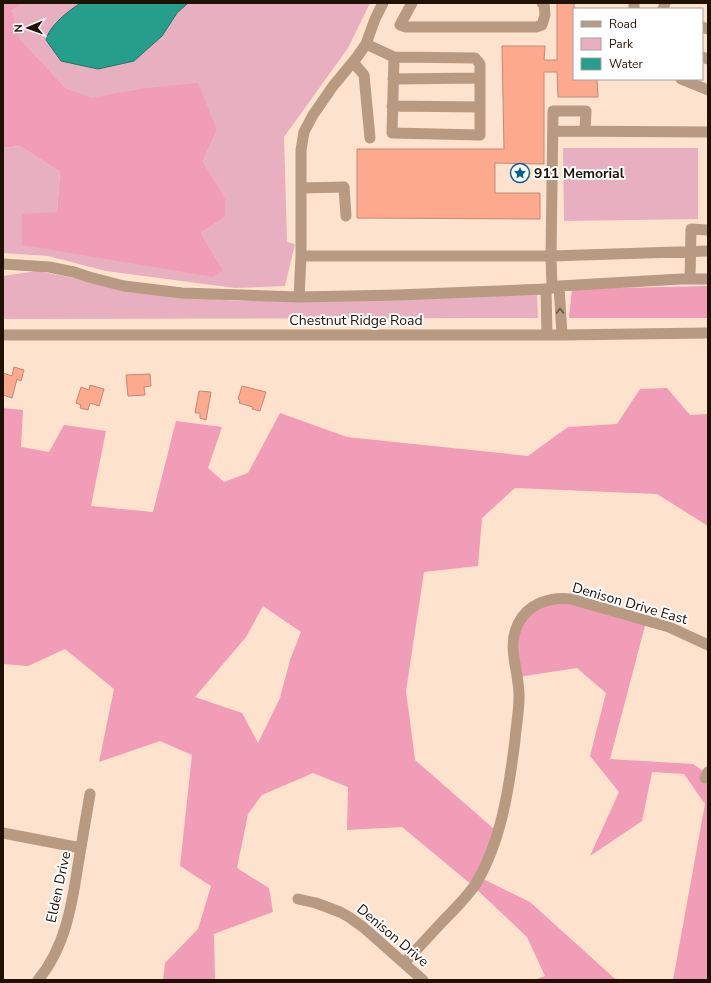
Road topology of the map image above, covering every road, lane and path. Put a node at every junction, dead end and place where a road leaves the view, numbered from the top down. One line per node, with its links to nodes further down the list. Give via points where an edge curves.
1 (383, 3): 4 (street)
2 (412, 3): 3 (street, via 400,26 536,27 542,25 545,15)
3 (542, 3)
4 (366, 44): 5 (street); 6 (street)
5 (394, 57): 7 (street, via 475,58 480,64); 8 (street)
6 (353, 62): 16 (street, via 364,75); 17 (street, via 321,104 304,132 301,150)
7 (480, 78): 8 (street); 12 (street)
8 (393, 79): 11 (street)
9 (683, 80): 10 (street)
10 (708, 90)
11 (392, 106): 12 (street); 12 (street, via 392,133 480,135)
12 (480, 106)
13 (553, 131): 14 (street); 14 (street, via 553,111 586,111); 23 (street)
14 (585, 131): 15 (street)
15 (708, 132)
16 (370, 138)
17 (301, 188): 18 (street, via 344,187); 22 (street)
18 (346, 216)
19 (708, 230): 20 (street, via 691,229)
20 (691, 252): 21 (street); 23 (street); 25 (street)
21 (708, 252)
22 (301, 256): 23 (street); 28 (street)
23 (550, 256): 27 (street)
24 (3, 264): 28 (street, via 49,267 124,286 182,293)
25 (690, 279): 26 (street); 27 (street)
26 (708, 279)
27 (552, 288): 28 (street, via 398,295); 31 (street); 32 (street, one-way to 27)
28 (300, 296)
29 (708, 333): 32 (street, Chestnut Ridge Road)
30 (3, 335): 31 (street, Chestnut Ridge Road)
31 (547, 335): 32 (street, Chestnut Ridge Road)
32 (562, 335)
33 (708, 645): 38 (street, Denison Drive East, via 669,627 571,599 560,598 539,603 524,615 516,628 512,643 520,699 511,765 505,803 489,856 463,901)
34 (90, 794): 36 (street, Elden Drive)
35 (3, 833): 36 (street)
36 (81, 848): 39 (street, Elden Drive, via 67,922 51,962)
37 (298, 899): 38 (street, Denison Drive, via 316,903 349,917)
38 (404, 963): 40 (street, Denison Drive)
39 (38, 980)
40 (423, 980)

